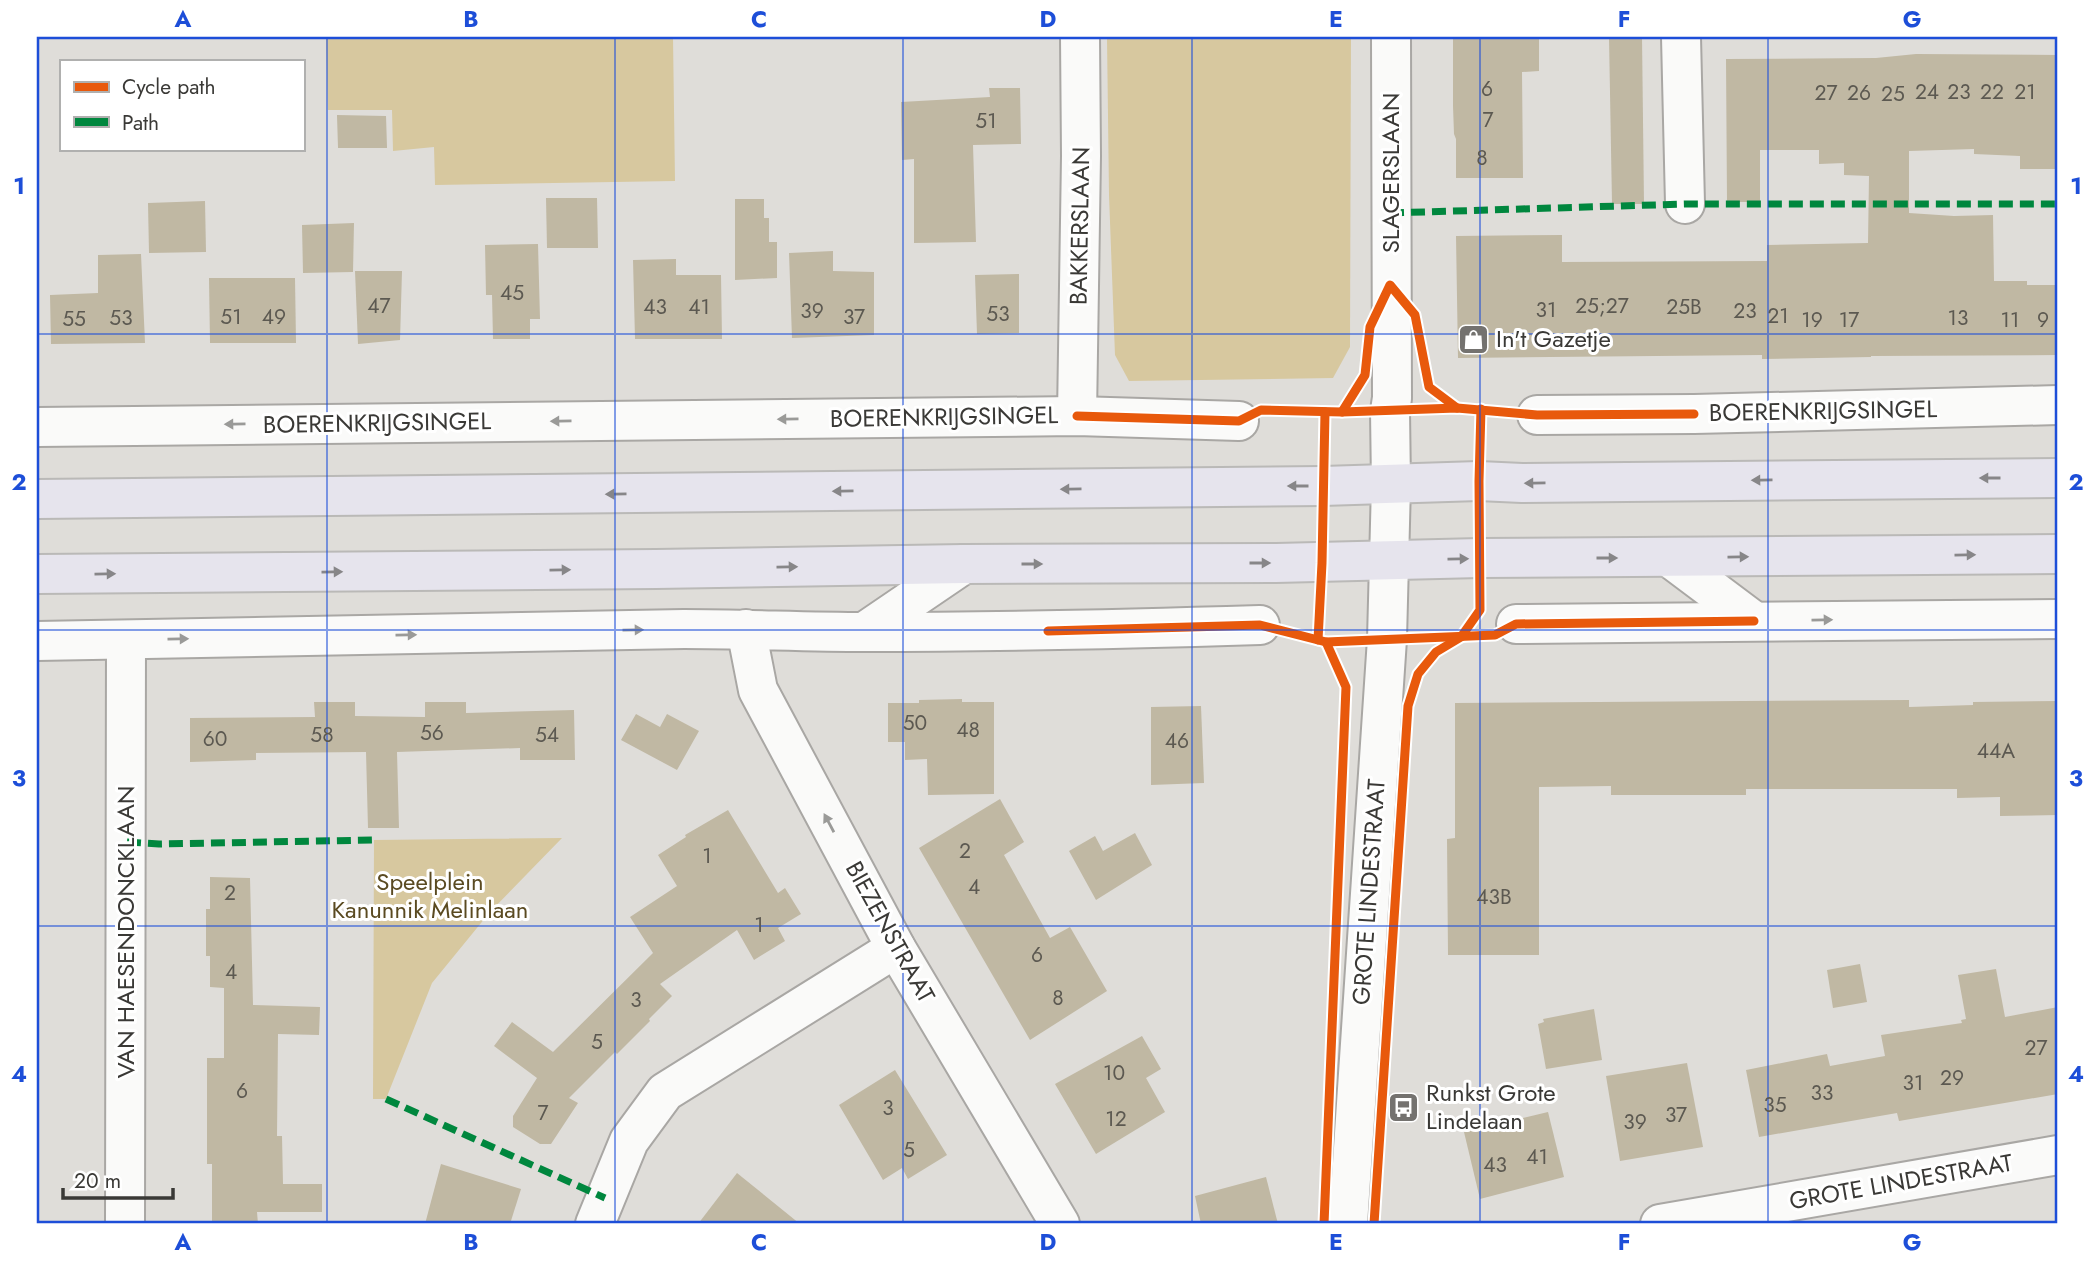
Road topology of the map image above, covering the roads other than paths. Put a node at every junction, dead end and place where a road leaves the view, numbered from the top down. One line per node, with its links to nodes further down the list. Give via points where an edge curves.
1 (1080, 37): 7 (street, BAKKERSLAAN)
2 (1391, 37): 11 (street, SLAGERSLAAN)
3 (1681, 37): 4 (street)
4 (1685, 204)
5 (2058, 405): 6 (street, BOERENKRIJGSINGEL)
6 (1537, 415)
7 (1077, 416): 8 (street, BOERENKRIJGSINGEL); 9 (street, BOERENKRIJGSINGEL, one-way to 9)
8 (1240, 421)
9 (37, 427)
10 (2058, 478): 11 (highway, one-way to 11)
11 (1391, 485): 12 (highway, one-way to 12); 15 (street, SLAGERSLAAN)
12 (37, 499)
13 (2058, 554): 14 (highway, one-way to 13)
14 (1670, 558): 15 (highway, one-way to 14); 19 (street)
15 (1390, 560): 16 (highway, one-way to 15); 31 (street, GROTE LINDESTRAAT)
16 (964, 564): 17 (highway, one-way to 16); 23 (street)
17 (37, 575)
18 (2058, 619): 19 (street, one-way to 18)
19 (1754, 621): 20 (street)
20 (1516, 624)
21 (1260, 625): 23 (street)
22 (746, 629): 23 (street); 24 (street, one-way to 22); 26 (street, BIEZENSTRAAT, one-way to 22, via 758,690)
23 (864, 632)
24 (126, 640): 25 (street); 28 (street, VAN HAESENDONCKLAAN)
25 (37, 641)
26 (896, 948): 29 (street, via 666,1092 628,1141); 30 (street, BIEZENSTRAAT)
27 (2058, 1155): 32 (street, GROTE LINDESTRAAT)
28 (125, 1224)
29 (595, 1224)
30 (1059, 1224)
31 (1348, 1224)
32 (1660, 1224)

